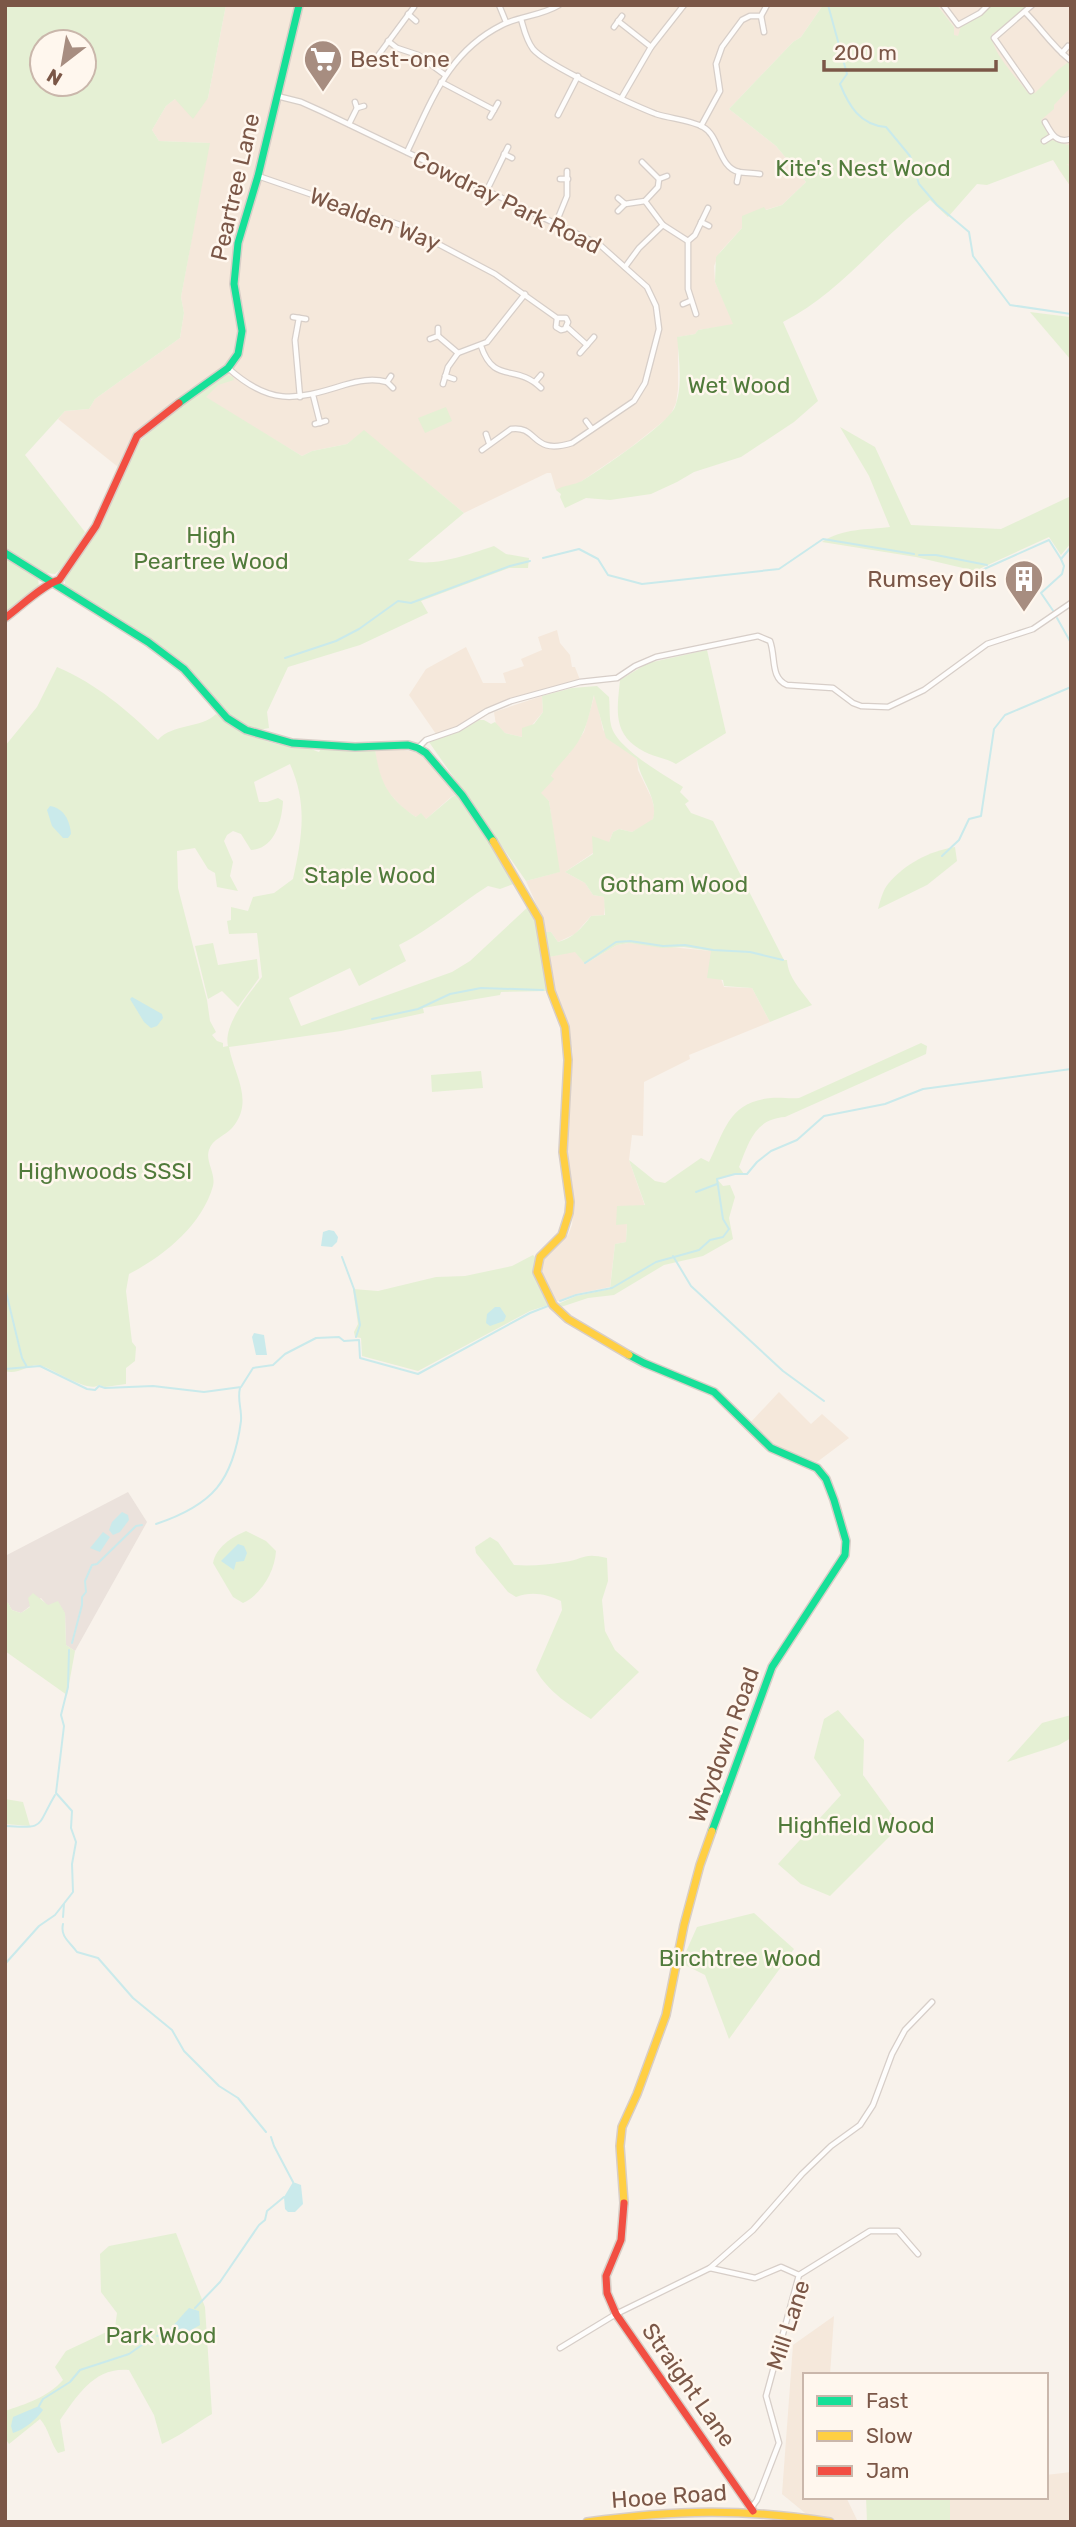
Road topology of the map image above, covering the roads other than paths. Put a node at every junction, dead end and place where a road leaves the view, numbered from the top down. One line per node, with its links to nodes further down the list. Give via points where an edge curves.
1 (299, 5): 30 (street, Peartree Lane)
2 (499, 5): 15 (street)
3 (559, 5): 13 (street)
4 (684, 5): 22 (street)
5 (766, 5): 12 (street)
6 (943, 5): 16 (street)
7 (988, 5): 16 (street)
8 (1032, 5): 10 (street)
9 (414, 7): 11 (street)
10 (1025, 12): 23 (street); 29 (street, via 994,35 994,40)
11 (408, 14): 14 (street); 20 (street)
12 (761, 16): 18 (street); 43 (street, via 742,20 722,47 716,59 720,91)
13 (521, 19): 15 (street); 27 (street, via 534,51)
14 (415, 21)
15 (506, 23): 26 (street, via 470,45)
16 (958, 25): 19 (street)
17 (614, 27): 22 (street, via 620,19)
18 (764, 32)
19 (957, 34)
20 (388, 41): 24 (street); 26 (street)
21 (1068, 46): 23 (street)
22 (652, 47): 31 (street)
23 (1062, 53): 25 (street)
24 (377, 57)
25 (1070, 60)
26 (445, 75): 28 (street)
27 (578, 76): 31 (street); 36 (street)
28 (441, 82): 37 (street); 48 (street)
29 (1031, 91)
30 (277, 96): 42 (street, Cowdray Park Road); 55 (street, Peartree Lane)
31 (622, 97): 43 (street, via 660,115)
32 (355, 102): 35 (street)
33 (498, 103): 37 (street)
34 (364, 106): 35 (street)
35 (357, 108): 42 (street)
36 (561, 109): 38 (street); 39 (street)
37 (494, 110): 40 (street)
38 (568, 112)
39 (558, 115)
40 (490, 117)
41 (1045, 122): 44 (street)
42 (349, 124): 48 (street, Cowdray Park Road)
43 (701, 126): 53 (street, via 712,134 726,162)
44 (1052, 136): 45 (street); 46 (street)
45 (1071, 139)
46 (1044, 141)
47 (508, 147): 49 (street)
48 (407, 152): 61 (street, Cowdray Park Road)
49 (504, 154): 50 (street); 61 (street)
50 (512, 158)
51 (642, 162): 59 (street)
52 (567, 171): 58 (street)
53 (739, 172): 54 (street); 60 (street)
54 (760, 174)
55 (258, 176): 73 (street, Wealden Way, via 406,227); 88 (street, Peartree Lane, via 238,243 234,273 242,338)
56 (667, 176): 59 (street)
57 (559, 179): 58 (street)
58 (568, 179): 68 (street, via 568,196)
59 (659, 179): 63 (street)
60 (737, 182)
61 (487, 190): 68 (street, Cowdray Park Road)
62 (618, 198): 64 (street)
63 (645, 201): 64 (street); 69 (street)
64 (625, 204): 66 (street)
65 (708, 208): 67 (street)
66 (618, 211)
67 (701, 222): 70 (street); 71 (street)
68 (556, 223): 72 (street, Cowdray Park Road, via 600,245)
69 (663, 225): 71 (street); 72 (street)
70 (709, 226)
71 (688, 241): 74 (street)
72 (625, 267): 102 (street, Cowdray Park Road, via 647,287 656,306 658,334 640,392)
73 (525, 294): 77 (street, Wealden Way); 85 (street)
74 (690, 301): 75 (street); 76 (street)
75 (683, 304)
76 (696, 314)
77 (557, 318): 79 (street, Wealden Way, via 566,318); 79 (street, Wealden Way, via 557,328)
78 (306, 319): 99 (street, via 296,317)
79 (567, 327): 84 (street, Wealden Way)
80 (438, 328): 81 (street)
81 (438, 336): 83 (street); 86 (street)
82 (594, 337): 84 (street)
83 (430, 340)
84 (587, 345): 87 (street)
85 (481, 346): 86 (street); 94 (street, via 491,366)
86 (458, 353): 91 (street)
87 (580, 353)
88 (228, 368): 99 (street, via 260,391); 107 (street, via 137,436 96,526 59,580)
89 (541, 375): 94 (street)
90 (391, 376): 93 (street)
91 (445, 376): 92 (street); 95 (street)
92 (454, 379)
93 (387, 382): 96 (street); 98 (street, via 361,380)
94 (536, 382): 97 (street)
95 (443, 384)
96 (393, 388)
97 (541, 388)
98 (313, 395): 99 (street); 101 (street)
99 (300, 397)
100 (586, 421): 102 (street)
101 (320, 423)
102 (592, 429): 104 (street, Cowdray Park Road, via 572,443 551,448 517,428)
103 (486, 435): 104 (street)
104 (489, 443): 105 (street, Cowdray Park Road)
105 (482, 450)
106 (5, 554): 107 (street)
107 (52, 581): 109 (street); 110 (street, via 184,669 212,704 246,730 292,743)
108 (1071, 603): 110 (street, via 1033,629 987,645 924,690 888,706 861,706 833,688 781,683 770,641 758,636 656,657 617,678 580,682 511,701 426,740)
109 (5, 618)
110 (418, 748): 115 (street, Whydown Road, via 445,773 477,816 538,919 551,991 565,1027 568,1060 563,1152 568,1223 540,1257 537,1272 553,1305 568,1319 645,1363 714,1392 771,1448 817,1468 829,1485 846,1541 842,1563 772,1667 700,1864 666,2015 622,2127 621,2240)
111 (932, 2002): 113 (street, via 905,2030 860,2125 831,2146 753,2230)
112 (918, 2254): 114 (street, Mill Lane, via 898,2231 870,2231)
113 (710, 2268): 114 (street, via 755,2278 781,2267); 116 (street)
114 (799, 2275): 118 (street, Mill Lane, via 766,2396 779,2443)
115 (606, 2276): 116 (street, Straight Lane)
116 (616, 2314): 117 (street); 118 (street, Straight Lane)
117 (560, 2348)
118 (753, 2509): 119 (street, Hooe Road, via 660,2512); 120 (street, Hooe Road)
119 (587, 2522)
120 (830, 2522)

